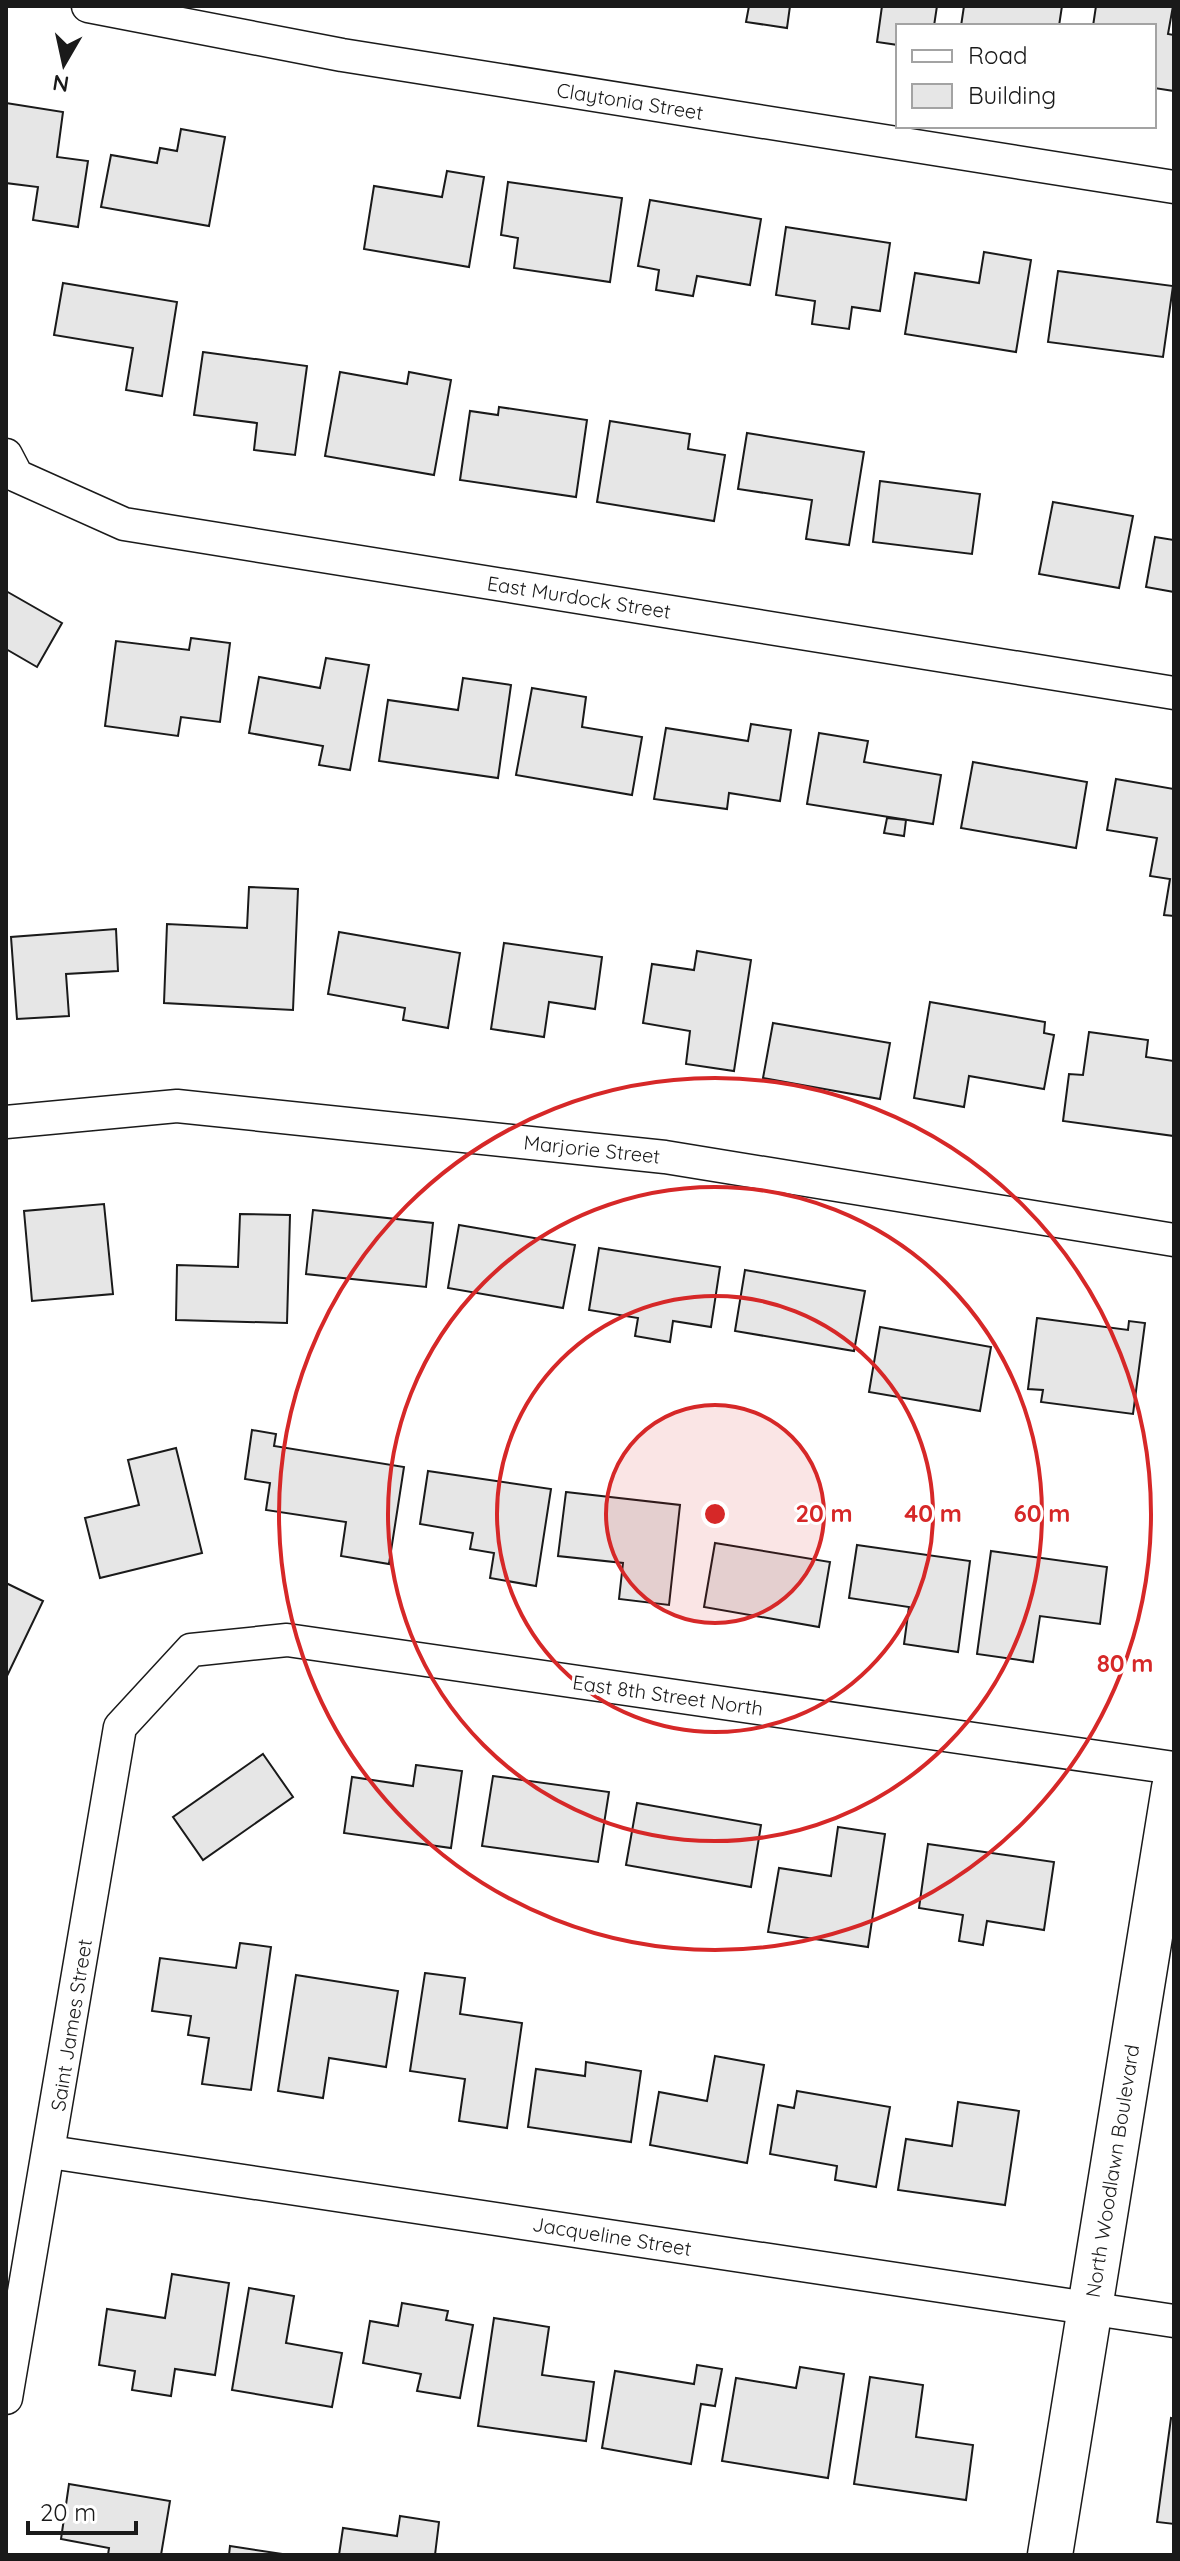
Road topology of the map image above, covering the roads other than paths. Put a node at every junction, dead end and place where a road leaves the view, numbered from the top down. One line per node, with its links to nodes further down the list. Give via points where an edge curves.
1 (88, 6): 2 (street, Claytonia Street, via 342,55)
2 (1174, 187)
3 (6, 455): 4 (street, East Murdock Street, via 17,476 124,524)
4 (1174, 693)
5 (6, 1122): 6 (street, Marjorie Street, via 177,1106 665,1157)
6 (1174, 1240)
7 (172, 1671): 8 (street, East 8th Street North, via 191,1650 287,1640); 10 (street, Saint James Street, via 120,1727)
8 (1174, 1768)
9 (1174, 1788): 11 (main road, North Woodlawn Boulevard)
10 (50, 2152): 11 (street, Jacqueline Street); 13 (street, Saint James Street)
11 (1090, 2308): 12 (street, Jacqueline Street); 14 (main road, North Woodlawn Boulevard)
12 (1174, 2321)
13 (6, 2398)
14 (1050, 2555)

